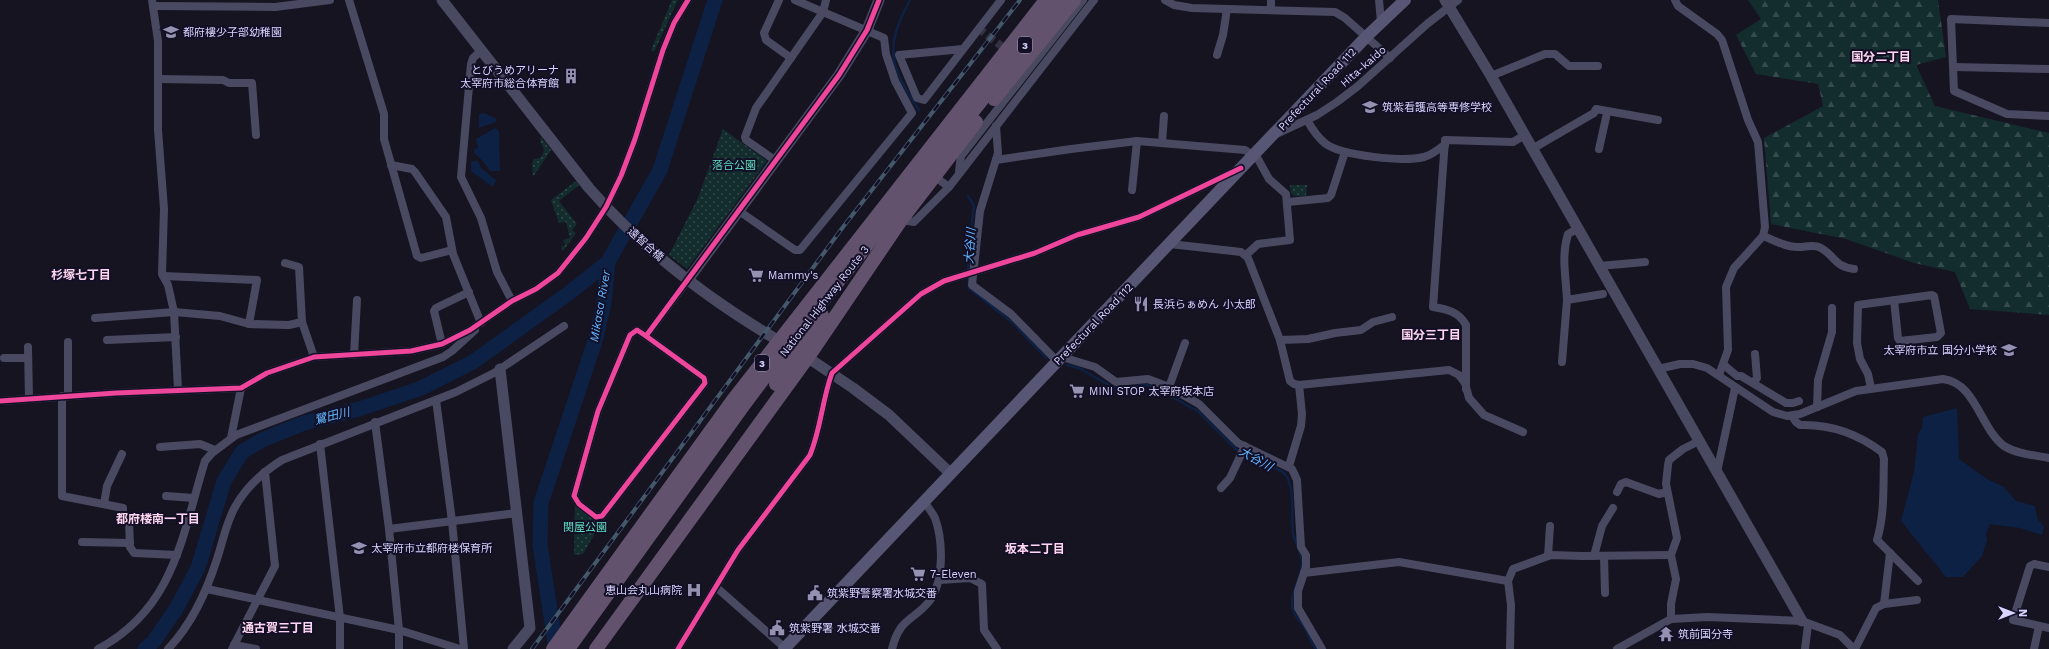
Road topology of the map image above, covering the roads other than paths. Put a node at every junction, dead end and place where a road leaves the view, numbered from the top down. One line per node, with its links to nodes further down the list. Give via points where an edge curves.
1 (330, 0): 22 (street, via 275,7)
2 (349, 0): 59 (street, via 384,114 384,138)
3 (442, 0): 31 (street, 遠智合橋)
4 (688, 0): 66 (street, via 674,23 663,50 635,140)
5 (779, 0): 33 (street, via 764,36)
6 (796, 0): 25 (street)
7 (826, 0): 25 (street)
8 (879, 0): 28 (street)
9 (1001, 0): 30 (street)
10 (1034, 0): 103 (highway, 3, via 914,156)
11 (1046, 0): 40 (highway, National Highway Route 3 / 3)
12 (1061, 0): 40 (highway, National Highway Route 3 / 3)
13 (1074, 0): 62 (highway, 3)
14 (1083, 0): 61 (street, via 961,156)
15 (1094, 0): 46 (street)
16 (1165, 0): 23 (street, via 1181,7)
17 (1271, 0): 24 (street)
18 (1380, 0): 26 (street)
19 (1405, 0): 26 (main road, Prefectural Road 112)
20 (1675, 0): 70 (street, via 1678,6 1717,34 1724,46 1748,120 1758,142 1765,219)
21 (1451, 2): 34 (street, Hita-kaido); 38 (street)
22 (152, 3): 39 (street, via 158,41)
23 (1227, 9): 24 (street); 32 (street)
24 (1271, 10): 29 (street, via 1335,12)
25 (822, 12): 28 (street); 33 (street)
26 (1381, 22): 29 (main road, Prefectural Road 112)
27 (2049, 22): 36 (street, via 1951,19)
28 (867, 30): 58 (street); 67 (street, via 884,38 886,54 895,81 911,110 910,116 800,250 795,250)
29 (1367, 36): 34 (street); 48 (main road, Prefectural Road 112)
30 (963, 49): 30 (street, via 924,100 917,98 900,55)
31 (482, 50): 66 (street, 遠智合橋); 86 (street, via 473,58 471,64 461,177 481,218 497,272)
32 (1217, 55)
33 (790, 58): 58 (street, via 756,108 745,137)
34 (1390, 58): 44 (street, Hita-kaido, via 1337,102)
35 (1598, 66): 38 (street, via 1569,66 1555,54 1545,54)
36 (1954, 67): 37 (street); 43 (street, via 1954,91 2008,114)
37 (2049, 70)
38 (1491, 76): 49 (street)
39 (158, 79): 47 (street, via 223,80 229,83 252,84); 79 (street, via 158,130 164,209)
40 (985, 87): 193 (highway, National Highway Route 3 / 3, via 733,400); 194 (highway, National Highway Route 3 / 3, via 779,357)
41 (1607, 113): 45 (street); 53 (street, via 1596,109); 54 (street)
42 (1164, 116): 51 (street)
43 (2049, 116)
44 (1307, 120): 48 (street, Hita-kaido); 55 (street, via 1325,143)
45 (1658, 120)
46 (996, 126): 57 (street); 61 (street)
47 (256, 134)
48 (1274, 135): 56 (main road, Prefectural Road 112)
49 (1525, 135): 52 (street, via 1513,142 1445,140); 53 (street)
50 (1137, 141): 51 (street); 57 (street); 64 (street)
51 (1162, 143): 56 (street, via 1245,150)
52 (1445, 144): 55 (street, via 1429,156 1417,158); 122 (street, via 1433,307 1451,311 1466,325)
53 (1532, 148): 69 (street)
54 (1599, 149)
55 (1345, 152): 65 (street, via 1328,198)
56 (1254, 155): 60 (main road, Prefectural Road 112); 65 (street, via 1268,179 1286,194)
57 (996, 160): 78 (street, via 980,211)
58 (776, 161): 67 (street)
59 (391, 165): 72 (street, via 412,169 415,172 446,217); 72 (street, via 416,256 421,258)
60 (1241, 168): 71 (main road, Prefectural Road 112); 78 (street, via 1139,217 1077,235 1035,253)
61 (959, 173): 63 (street)
62 (934, 176): 63 (street); 68 (highway, 3)
63 (949, 187): 68 (street, via 914,222)
64 (1132, 190)
65 (1288, 202): 73 (street, via 1290,240 1258,244)
66 (609, 210): 80 (street, 遠智合橋); 86 (street, via 558,273 536,289)
67 (739, 211): 80 (street)
68 (901, 220): 103 (highway, 3)
69 (1577, 229): 76 (street); 84 (street, via 1568,234 1564,245)
70 (1763, 236): 77 (street, via 1798,248 1821,248 1838,264); 111 (street, via 1734,268 1726,287 1728,350)
71 (1170, 244): 73 (street, via 1241,252); 109 (main road, Prefectural Road 112)
72 (452, 250): 81 (street)
73 (1246, 255): 98 (street)
74 (1645, 262): 76 (street)
75 (285, 263): 91 (street, via 299,267)
76 (1599, 266): 113 (street)
77 (1854, 269)
78 (972, 273): 109 (street, via 972,285 1011,314); 114 (street, via 944,281 921,294)
79 (164, 276): 88 (street); 93 (street, via 257,280)
80 (684, 278): 95 (street); 103 (street, 遠智合橋, via 754,327)
81 (469, 292): 92 (street); 101 (street, via 434,311)
82 (1603, 294): 84 (street)
83 (357, 300): 105 (street)
84 (1567, 300): 110 (street)
85 (1894, 300): 85 (street, via 1934,296 1940,336 1900,341); 121 (street, via 1858,305 1857,343)
86 (512, 301): 92 (street)
87 (1832, 308): 129 (street, via 1832,332 1818,380)
88 (174, 312): 89 (street); 93 (street, via 220,316); 96 (street)
89 (95, 318)
90 (1392, 318): 98 (street, via 1373,322 1361,330 1335,332 1308,339)
91 (302, 322): 93 (street, via 289,325); 106 (street)
92 (481, 323): 101 (street); 133 (street, via 472,334 442,357)
93 (249, 324)
94 (564, 326): 112 (street)
95 (646, 336): 95 (street, via 704,378 705,383 602,516 596,517 579,504 574,496 598,411 630,335 637,330)
96 (176, 338): 97 (street); 123 (street)
97 (107, 340)
98 (1280, 340): 117 (street, via 1290,381)
99 (68, 342): 124 (street)
100 (1185, 343): 119 (street)
101 (442, 344): 105 (street, via 410,351)
102 (28, 347): 108 (street)
103 (803, 354): 114 (street, 遠智合橋); 183 (highway, 3)
104 (1755, 354): 116 (street, via 1757,378)
105 (354, 355): 106 (street)
106 (314, 357): 118 (street, via 267,374)
107 (4, 358): 108 (street)
108 (28, 358): 125 (street)
109 (1059, 359): 119 (street, via 1095,368 1116,382 1148,379); 144 (main road, Prefectural Road 112)
110 (1562, 362)
111 (1724, 365): 115 (street); 116 (street, via 1737,376)
112 (500, 369): 126 (street); 153 (street)
113 (1658, 369): 115 (street, via 1693,364); 134 (street)
114 (832, 373): 144 (street, 遠智合橋, via 889,415); 170 (street, via 810,455 738,550)
115 (1719, 375): 120 (street)
116 (1753, 383): 128 (street, via 1786,402)
117 (1299, 385): 122 (street, via 1443,370 1459,375); 141 (street, via 1301,426)
118 (241, 388): 123 (street); 133 (street)
119 (1169, 388): 136 (street, via 1199,404)
120 (1735, 388): 130 (street, via 1773,412); 143 (street)
121 (1871, 388): 129 (street, via 1856,390); 140 (street, via 1950,380 1964,389 2004,445 2018,452)
122 (1466, 389): 132 (street, via 1469,398 1484,415)
123 (178, 390): 124 (street)
124 (65, 396): 125 (street); 151 (street, via 60,494 64,498)
125 (29, 400): 127 (street)
126 (436, 400): 131 (street); 154 (street)
127 (0, 401)
128 (1799, 401)
129 (1817, 407): 130 (street)
130 (1792, 416): 159 (street, via 1800,425 1831,427 1850,432 1882,452 1884,507 1877,540)
131 (375, 422): 135 (street); 156 (street)
132 (1523, 432)
133 (231, 438): 138 (street)
134 (1699, 441): 143 (street); 147 (street, via 1688,445 1670,460 1666,484)
135 (320, 444): 142 (street, via 282,460); 176 (street)
136 (1244, 446): 141 (street); 145 (street, via 1230,478)
137 (160, 447): 138 (street, via 200,444)
138 (215, 450): 149 (street, via 205,461)
139 (122, 454): 151 (street, via 107,486)
140 (2049, 458)
141 (1289, 466): 166 (street, via 1297,480 1301,547 1306,555)
142 (265, 472): 171 (street, via 245,492 231,515); 173 (street, via 275,566)
143 (1717, 472): 178 (street)
144 (950, 473): 150 (main road, Prefectural Road 112)
145 (1222, 488)
146 (1617, 492): 147 (street, via 1621,484 1626,482 1659,494)
147 (1668, 492): 164 (street, via 1677,538)
148 (166, 496): 149 (street)
149 (194, 498): 160 (street)
150 (924, 500): 167 (street, via 934,517 939,533); 184 (main road, Prefectural Road 112)
151 (104, 504): 158 (street, via 123,508 123,521 130,521)
152 (1613, 508): 162 (street, via 1602,526)
153 (517, 513): 154 (street); 192 (street, via 530,628)
154 (452, 521): 156 (street); 191 (street)
155 (1550, 526): 161 (street)
156 (389, 529): 181 (street)
157 (82, 542): 158 (street)
158 (130, 543): 160 (street, via 131,551 137,554)
159 (1890, 553): 168 (street); 175 (street)
160 (177, 555): 185 (street, via 163,588 150,607 130,626)
161 (1548, 556): 162 (street); 169 (street, via 1513,568)
162 (1594, 556): 163 (street)
163 (1604, 556): 164 (street); 172 (street)
164 (1671, 556): 177 (street, via 1676,579)
165 (2049, 566): 179 (street, via 2030,566 2013,620)
166 (1304, 572): 169 (street, via 1399,562); 198 (street, via 1298,591 1298,608)
167 (940, 580): 196 (street, via 930,600 899,628); 197 (street, via 970,578 982,584 984,630)
168 (1918, 580)
169 (1508, 581): 199 (street, via 1511,605)
170 (716, 587): 184 (street); 195 (street)
171 (207, 589): 173 (street); 186 (street, via 191,620)
172 (1605, 593)
173 (258, 600): 176 (street); 182 (street)
174 (1917, 600): 175 (street)
175 (1884, 604): 202 (street, via 1876,608)
176 (340, 618): 181 (street); 188 (street)
177 (1671, 619): 178 (street, via 1707,617); 200 (street)
178 (1805, 623): 201 (street); 202 (street, via 1840,635)
179 (2039, 626): 180 (street); 203 (street)
180 (2049, 628)
181 (399, 630): 189 (street); 190 (street)
182 (233, 647): 187 (street)
183 (590, 648)
184 (784, 648)
185 (98, 649)
186 (168, 649)
187 (256, 649)
188 (340, 649)
189 (399, 649)
190 (460, 649)
191 (464, 649)
192 (513, 649)
193 (553, 649)
194 (568, 649)
195 (678, 649)
196 (892, 649)
197 (997, 649)
198 (1322, 649)
199 (1510, 649)
200 (1616, 649)
201 (1805, 649)
202 (1854, 649)
203 (2034, 649)

